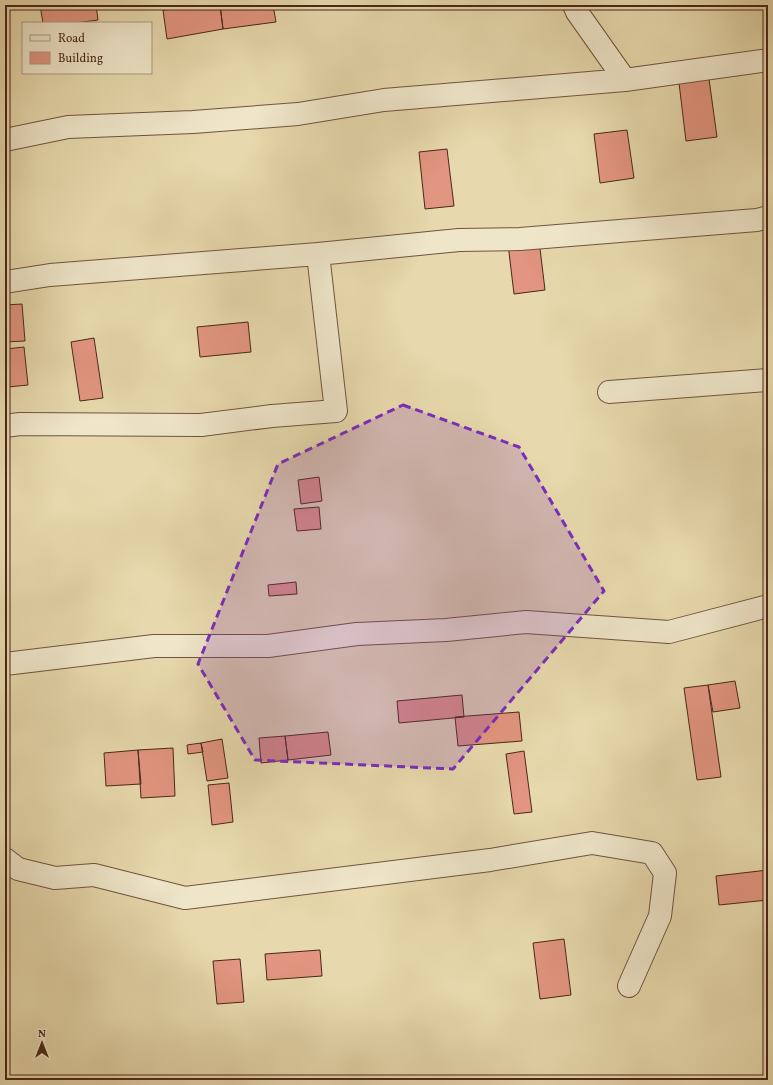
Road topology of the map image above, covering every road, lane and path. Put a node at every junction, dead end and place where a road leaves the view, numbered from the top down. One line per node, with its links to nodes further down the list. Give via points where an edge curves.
1 (574, 5): 3 (street)
2 (768, 60): 3 (street)
3 (625, 80): 4 (street, via 384,100 298,114 193,122 68,127)
4 (5, 140)
5 (768, 217): 6 (street, via 520,238 460,240)
6 (318, 254): 7 (street, via 50,275); 10 (street, via 336,411 201,425)
7 (5, 282)
8 (768, 380): 9 (street)
9 (609, 392)
10 (5, 426)
11 (768, 606): 12 (street, via 669,632 526,622 446,630 358,634 268,646 154,646)
12 (5, 664)
13 (5, 859): 14 (street, via 18,869 55,878 94,875 185,898 490,860 592,843 652,853 665,873 660,916)
14 (630, 986)

